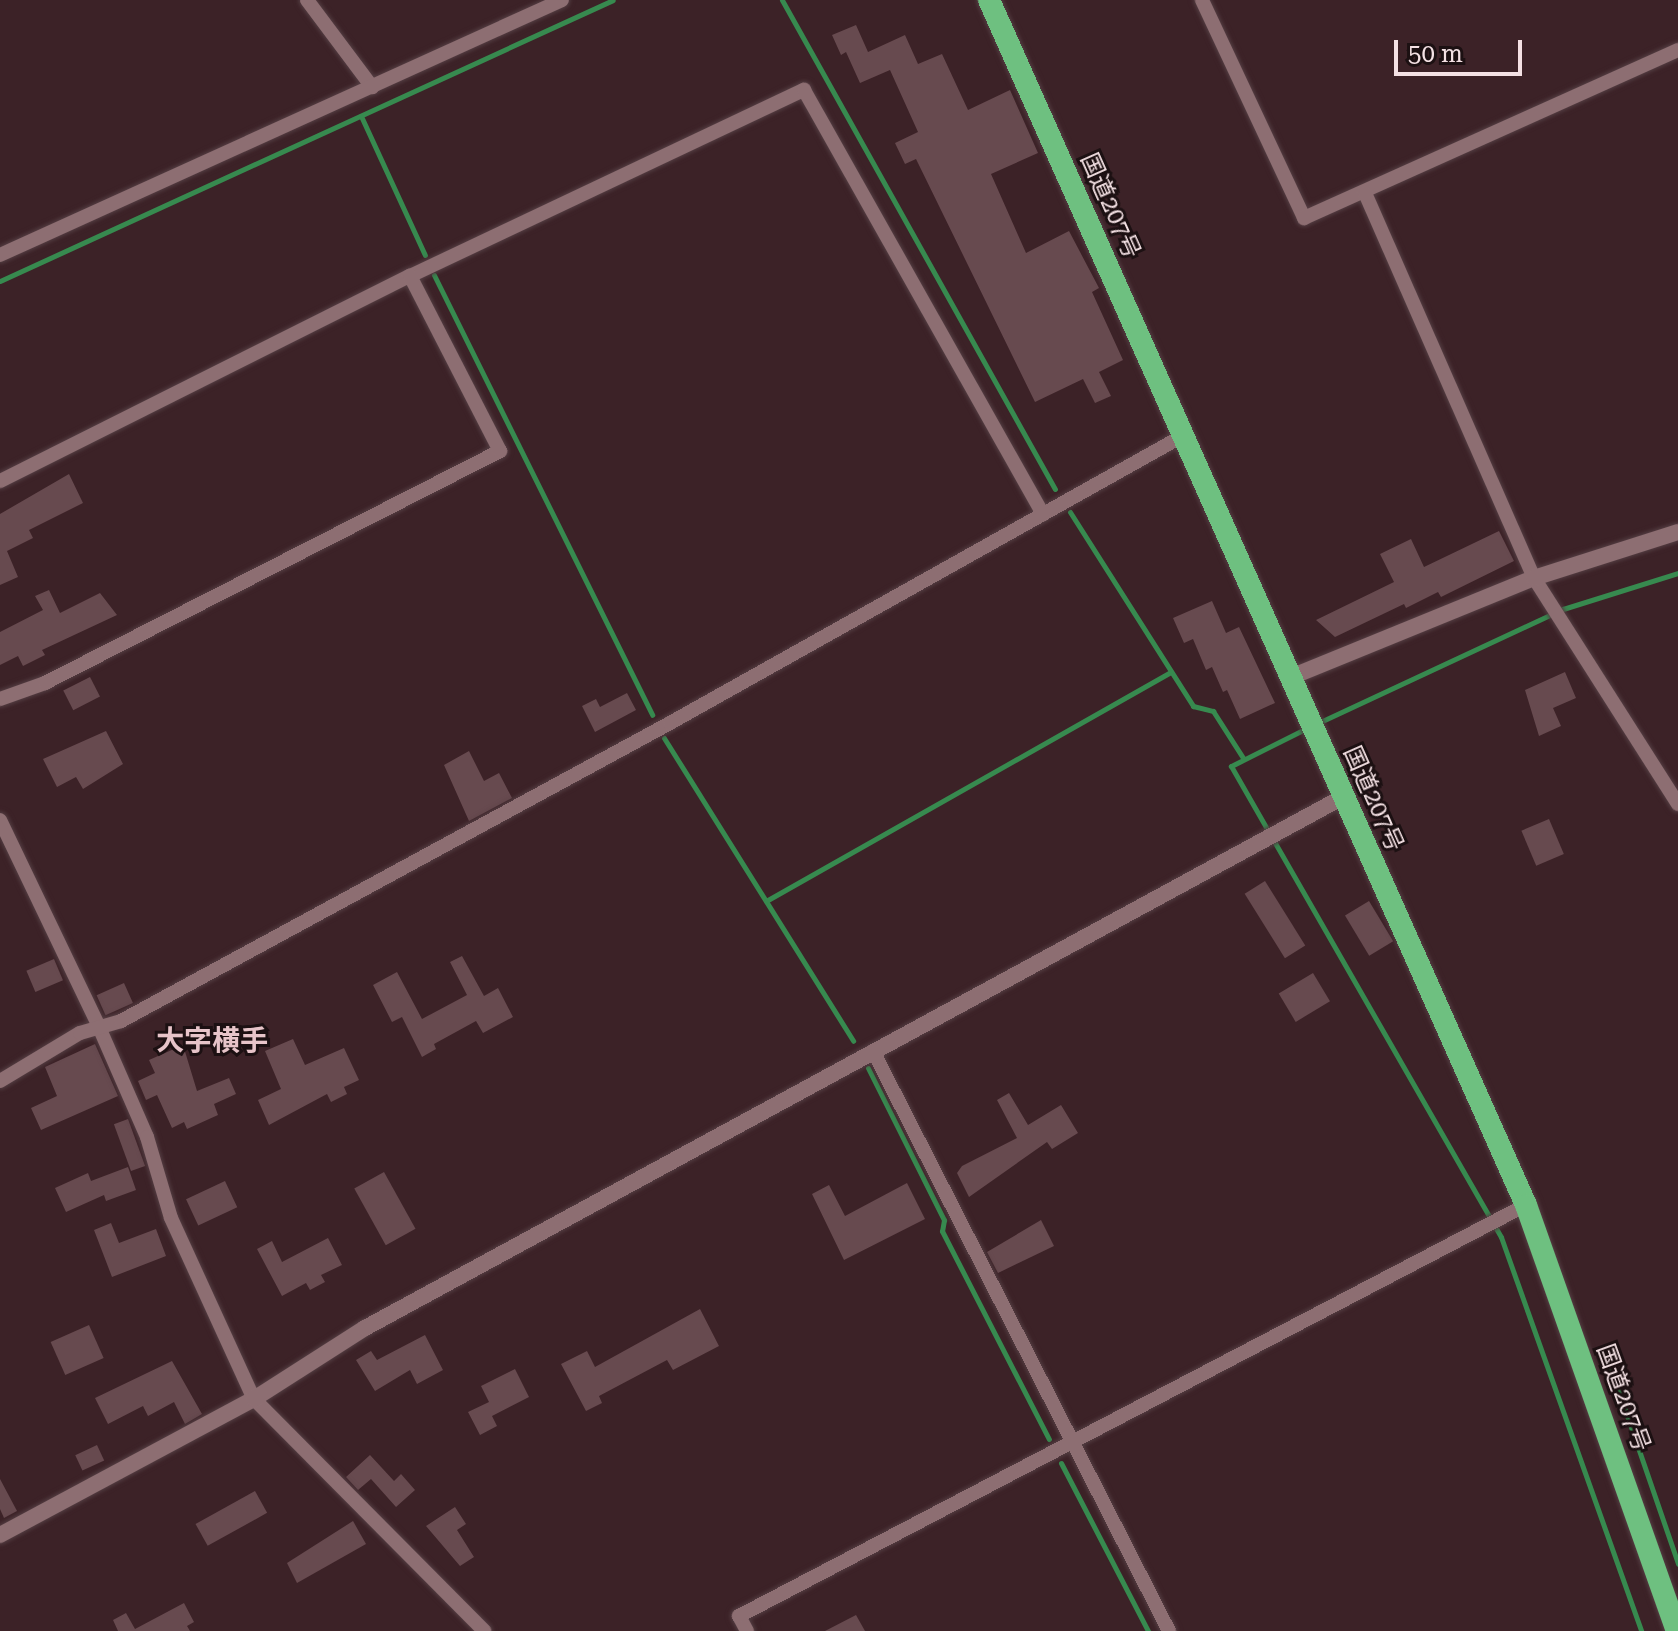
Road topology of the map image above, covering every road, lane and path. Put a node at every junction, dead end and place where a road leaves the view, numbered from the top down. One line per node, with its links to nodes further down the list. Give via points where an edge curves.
1 (307, 0): 6 (street)
2 (562, 0): 6 (street)
3 (989, 0): 10 (highway, 国道207号)
4 (1202, 0): 7 (street, via 1304,218)
5 (1678, 50): 7 (street)
6 (372, 87): 8 (street)
7 (1365, 193): 14 (street)
8 (0, 255)
9 (410, 276): 11 (street); 12 (street, via 804,90); 16 (street, via 500,451 45,683)
10 (1186, 434): 12 (street); 15 (highway, 国道207号)
11 (0, 481)
12 (1043, 514): 20 (street, via 135,1014)
13 (1678, 532): 14 (street)
14 (1534, 578): 15 (street); 18 (street)
15 (1291, 677): 17 (highway, 国道207号)
16 (0, 699)
17 (1343, 797): 21 (street); 23 (highway, 国道207号)
18 (1678, 804)
19 (0, 820): 20 (street)
20 (99, 1027): 22 (street); 24 (street, via 147,1137 171,1218)
21 (873, 1051): 24 (street, via 365,1328); 25 (street)
22 (0, 1081)
23 (1526, 1205): 25 (street); 30 (highway, 国道207号)
24 (254, 1399): 26 (street); 27 (street)
25 (1072, 1444): 28 (street, via 739,1616); 29 (street)
26 (0, 1535)
27 (484, 1631)
28 (747, 1631)
29 (1169, 1631)
30 (1677, 1631)

